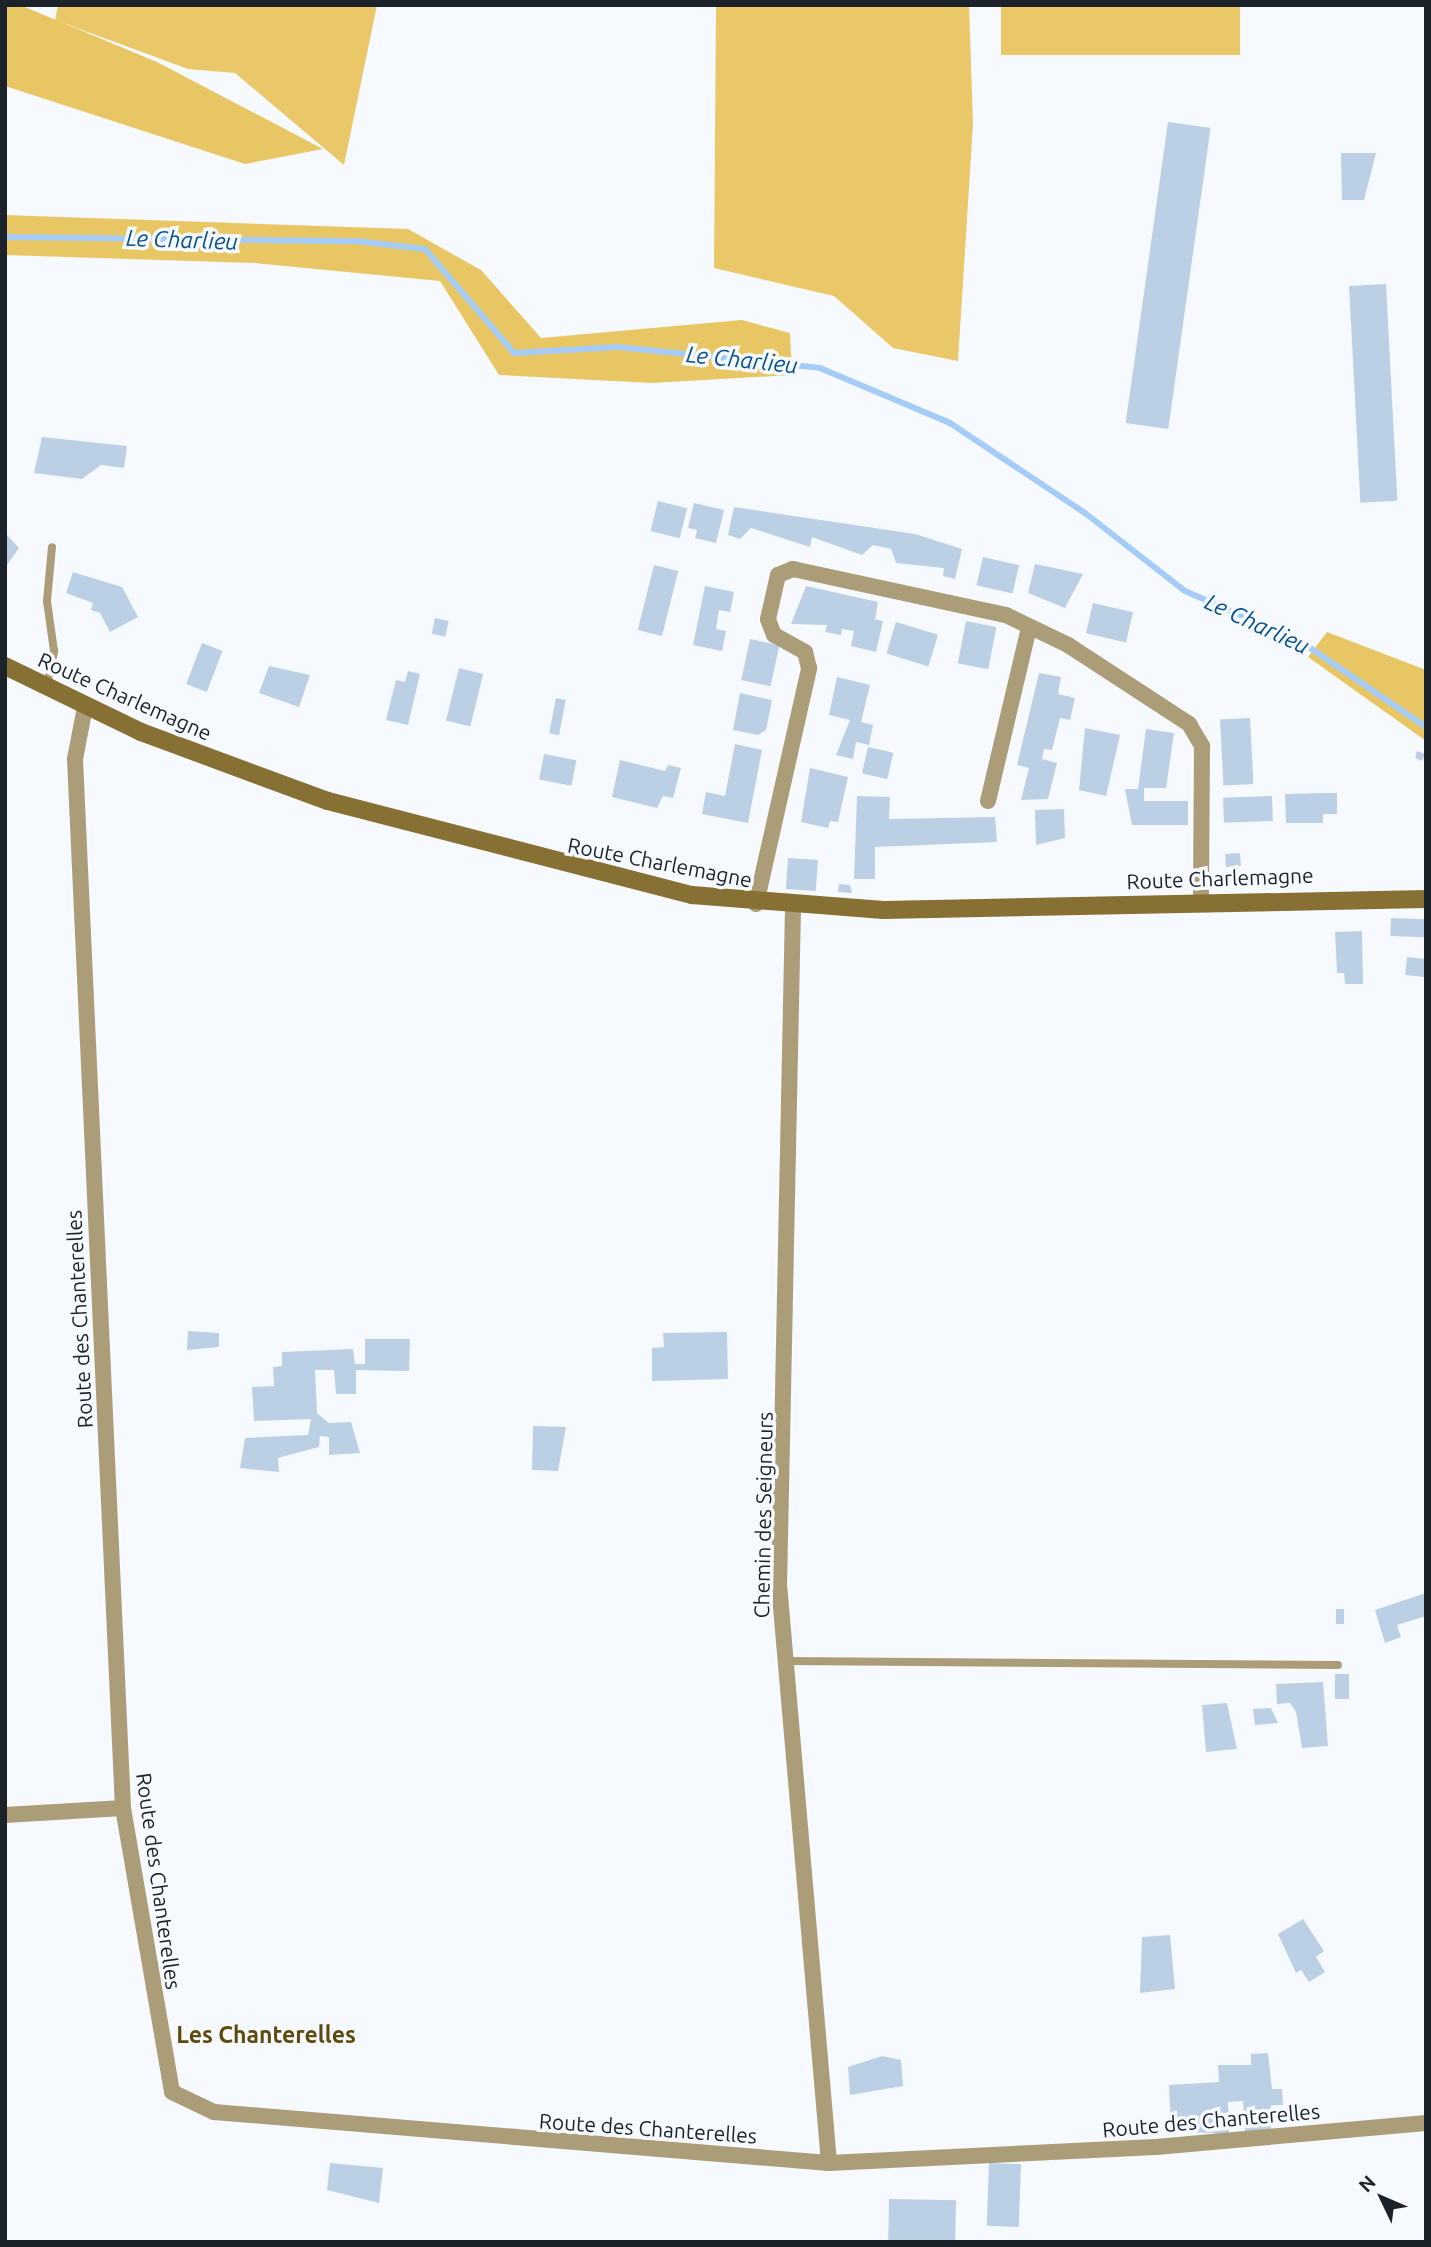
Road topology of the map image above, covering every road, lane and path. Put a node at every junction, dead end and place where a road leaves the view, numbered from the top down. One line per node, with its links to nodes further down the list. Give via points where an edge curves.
1 (52, 547): 4 (lane, via 47,601 54,651)
2 (1029, 628): 6 (street); 8 (street, via 1068,645 1201,736); 9 (street, via 1006,615 816,570 778,575 768,619 774,635 805,652 809,668)
3 (5, 666): 4 (main road, Route Charlemagne)
4 (46, 688): 5 (main road, Route Charlemagne)
5 (85, 707): 9 (main road, Route Charlemagne, via 183,749 374,816 650,887); 13 (street, Route des Chanterelles, via 75,772)
6 (988, 801)
7 (1426, 899): 8 (main road, Route Charlemagne)
8 (1201, 902): 10 (main road, Route Charlemagne)
9 (756, 904): 10 (main road, Route Charlemagne)
10 (793, 907): 11 (street, Chemin des Seigneurs, via 779,1584)
11 (785, 1661): 12 (lane); 16 (street, Chemin des Seigneurs)
12 (1338, 1665)
13 (123, 1808): 14 (street); 16 (street, Route des Chanterelles, via 167,2071 172,2092 183,2102 214,2112)
14 (5, 1815)
15 (1426, 2123): 16 (street, Route des Chanterelles, via 1156,2147)
16 (830, 2163)

